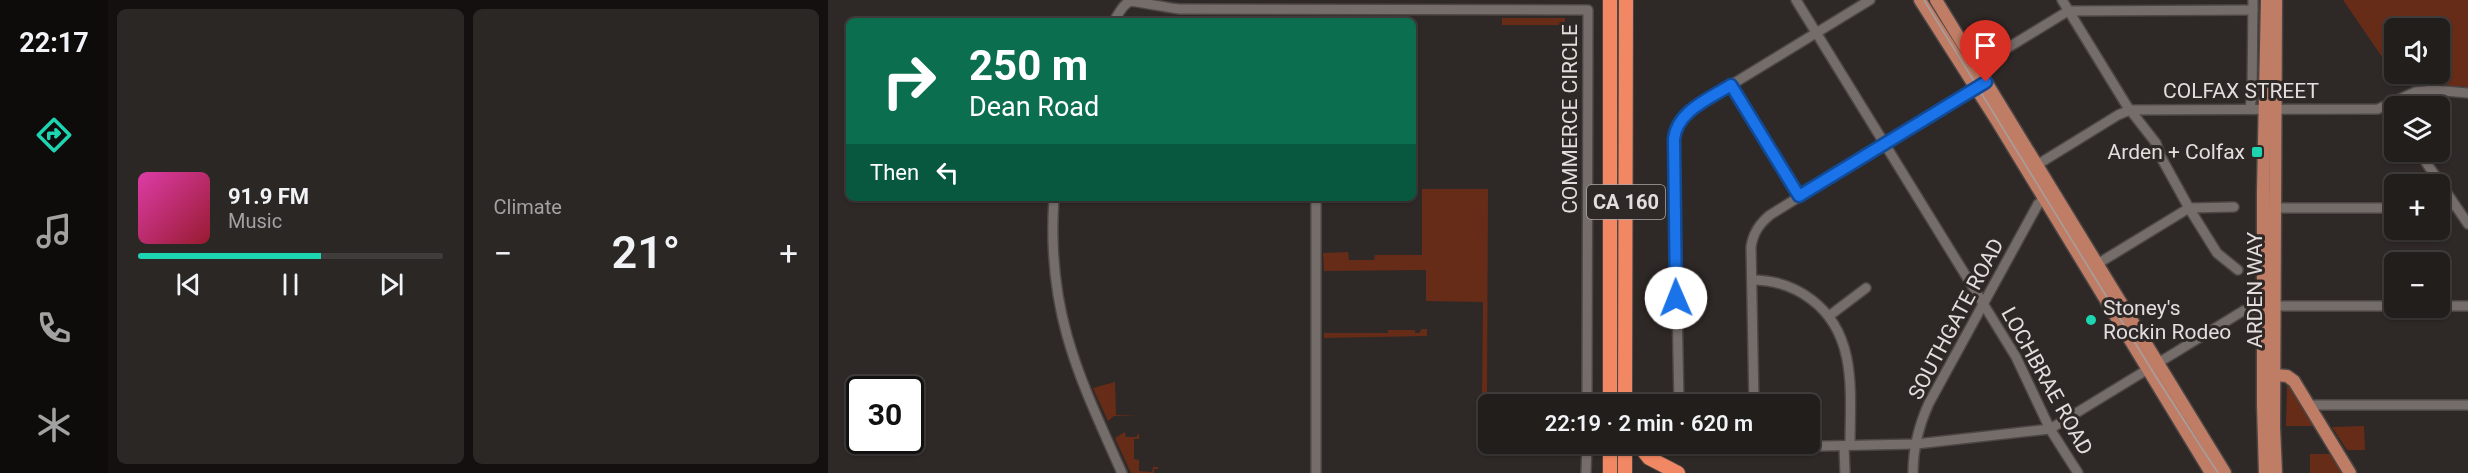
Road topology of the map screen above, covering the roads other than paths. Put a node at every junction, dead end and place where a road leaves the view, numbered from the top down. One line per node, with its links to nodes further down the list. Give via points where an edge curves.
1 (1611, 0): 55 (highway, CA 160)
2 (1626, 0): 45 (highway, CA 160)
3 (1796, 0): 15 (street, LOCHBRAE ROAD)
4 (1870, 0): 15 (street)
5 (1920, 0): 16 (main road)
6 (1936, 0): 16 (main road)
7 (2062, 0): 12 (street)
8 (2267, 0): 23 (main road)
9 (2276, 0): 23 (main road)
10 (2253, 5): 12 (street); 22 (street)
11 (1316, 9): 13 (street, via 1169,9 1134,1 1126,4); 14 (street); 54 (street, COMMERCE CIRCLE, via 1588,10)
12 (2068, 11): 16 (street); 25 (street)
13 (1116, 18)
14 (1316, 18)
15 (1816, 33): 17 (street); 27 (street, LOCHBRAE ROAD)
16 (1972, 70): 18 (main road)
17 (1731, 85): 31 (street); 58 (street, via 1686,114 1674,133)
18 (1981, 85): 27 (street); 29 (main road)
19 (2468, 93): 20 (street, COLFAX STREET, via 2421,91)
20 (2403, 96)
21 (2384, 107): 23 (street, COLFAX STREET)
22 (2250, 108): 23 (street, COLFAX STREET); 24 (street, COLFAX STREET)
23 (2271, 108): 38 (main road, ARDEN WAY); 47 (main road, ARDEN WAY)
24 (2151, 109): 25 (street, COLFAX STREET); 26 (street, via 2146,121)
25 (2130, 110): 26 (street); 29 (street, COLFAX STREET)
26 (2154, 139): 37 (street)
27 (1884, 143): 31 (street); 46 (street, LOCHBRAE ROAD)
28 (2426, 162): 34 (street)
29 (2032, 168): 30 (main road)
30 (2049, 195): 41 (main road); 46 (street, SOUTHGATE ROAD, via 2038,204)
31 (1799, 196): 43 (street, via 1770,214 1757,228 1751,247)
32 (1053, 201): 72 (street, via 1054,272 1066,340)
33 (1316, 201): 73 (street)
34 (2456, 205): 35 (street); 40 (street)
35 (2450, 206)
36 (2234, 207): 37 (street)
37 (2189, 208): 41 (street); 42 (street, via 2217,254)
38 (2274, 208): 39 (street); 47 (main road, ARDEN WAY)
39 (2384, 208)
40 (2468, 224)
41 (2092, 267): 52 (main road)
42 (2238, 270)
43 (1752, 280): 51 (street, via 1793,288); 59 (street)
44 (1866, 288): 51 (street)
45 (1626, 289): 56 (highway, CA 160); 57 (highway)
46 (1983, 305): 63 (street, LOCHBRAE ROAD, via 2020,364); 64 (street, SOUTHGATE ROAD, via 1929,403)
47 (2269, 306): 48 (street); 52 (street, via 2242,310); 53 (main road, ARDEN WAY); 62 (main road, ARDEN WAY)
48 (2384, 306)
49 (2450, 306): 50 (street)
50 (2468, 306)
51 (1829, 316): 66 (street, via 1840,333 1848,360)
52 (2153, 365): 63 (street); 81 (main road); 82 (main road)
53 (2274, 375): 60 (main road, via 2292,378); 62 (main road); 83 (main road, ARDEN WAY)
54 (1587, 394)
55 (1610, 394)
56 (1625, 394)
57 (1632, 394)
58 (1679, 394)
59 (1754, 394)
60 (2309, 405): 61 (street); 84 (main road)
61 (2468, 405)
62 (2263, 423): 71 (main road, ARDEN WAY)
63 (2050, 429): 64 (street); 80 (street, LOCHBRAE ROAD)
64 (1916, 444): 66 (street); 79 (street, SOUTHGATE ROAD)
65 (1820, 445): 66 (street)
66 (1847, 445): 78 (street)
67 (1587, 454): 74 (street)
68 (1610, 454): 75 (highway)
69 (1625, 454): 76 (highway)
70 (1646, 454): 77 (highway)
71 (2264, 469)
72 (1122, 473)
73 (1316, 473)
74 (1586, 473)
75 (1610, 473)
76 (1625, 473)
77 (1678, 473)
78 (1845, 473)
79 (1913, 473)
80 (2079, 473)
81 (2211, 473)
82 (2225, 473)
83 (2276, 473)
84 (2350, 473)

